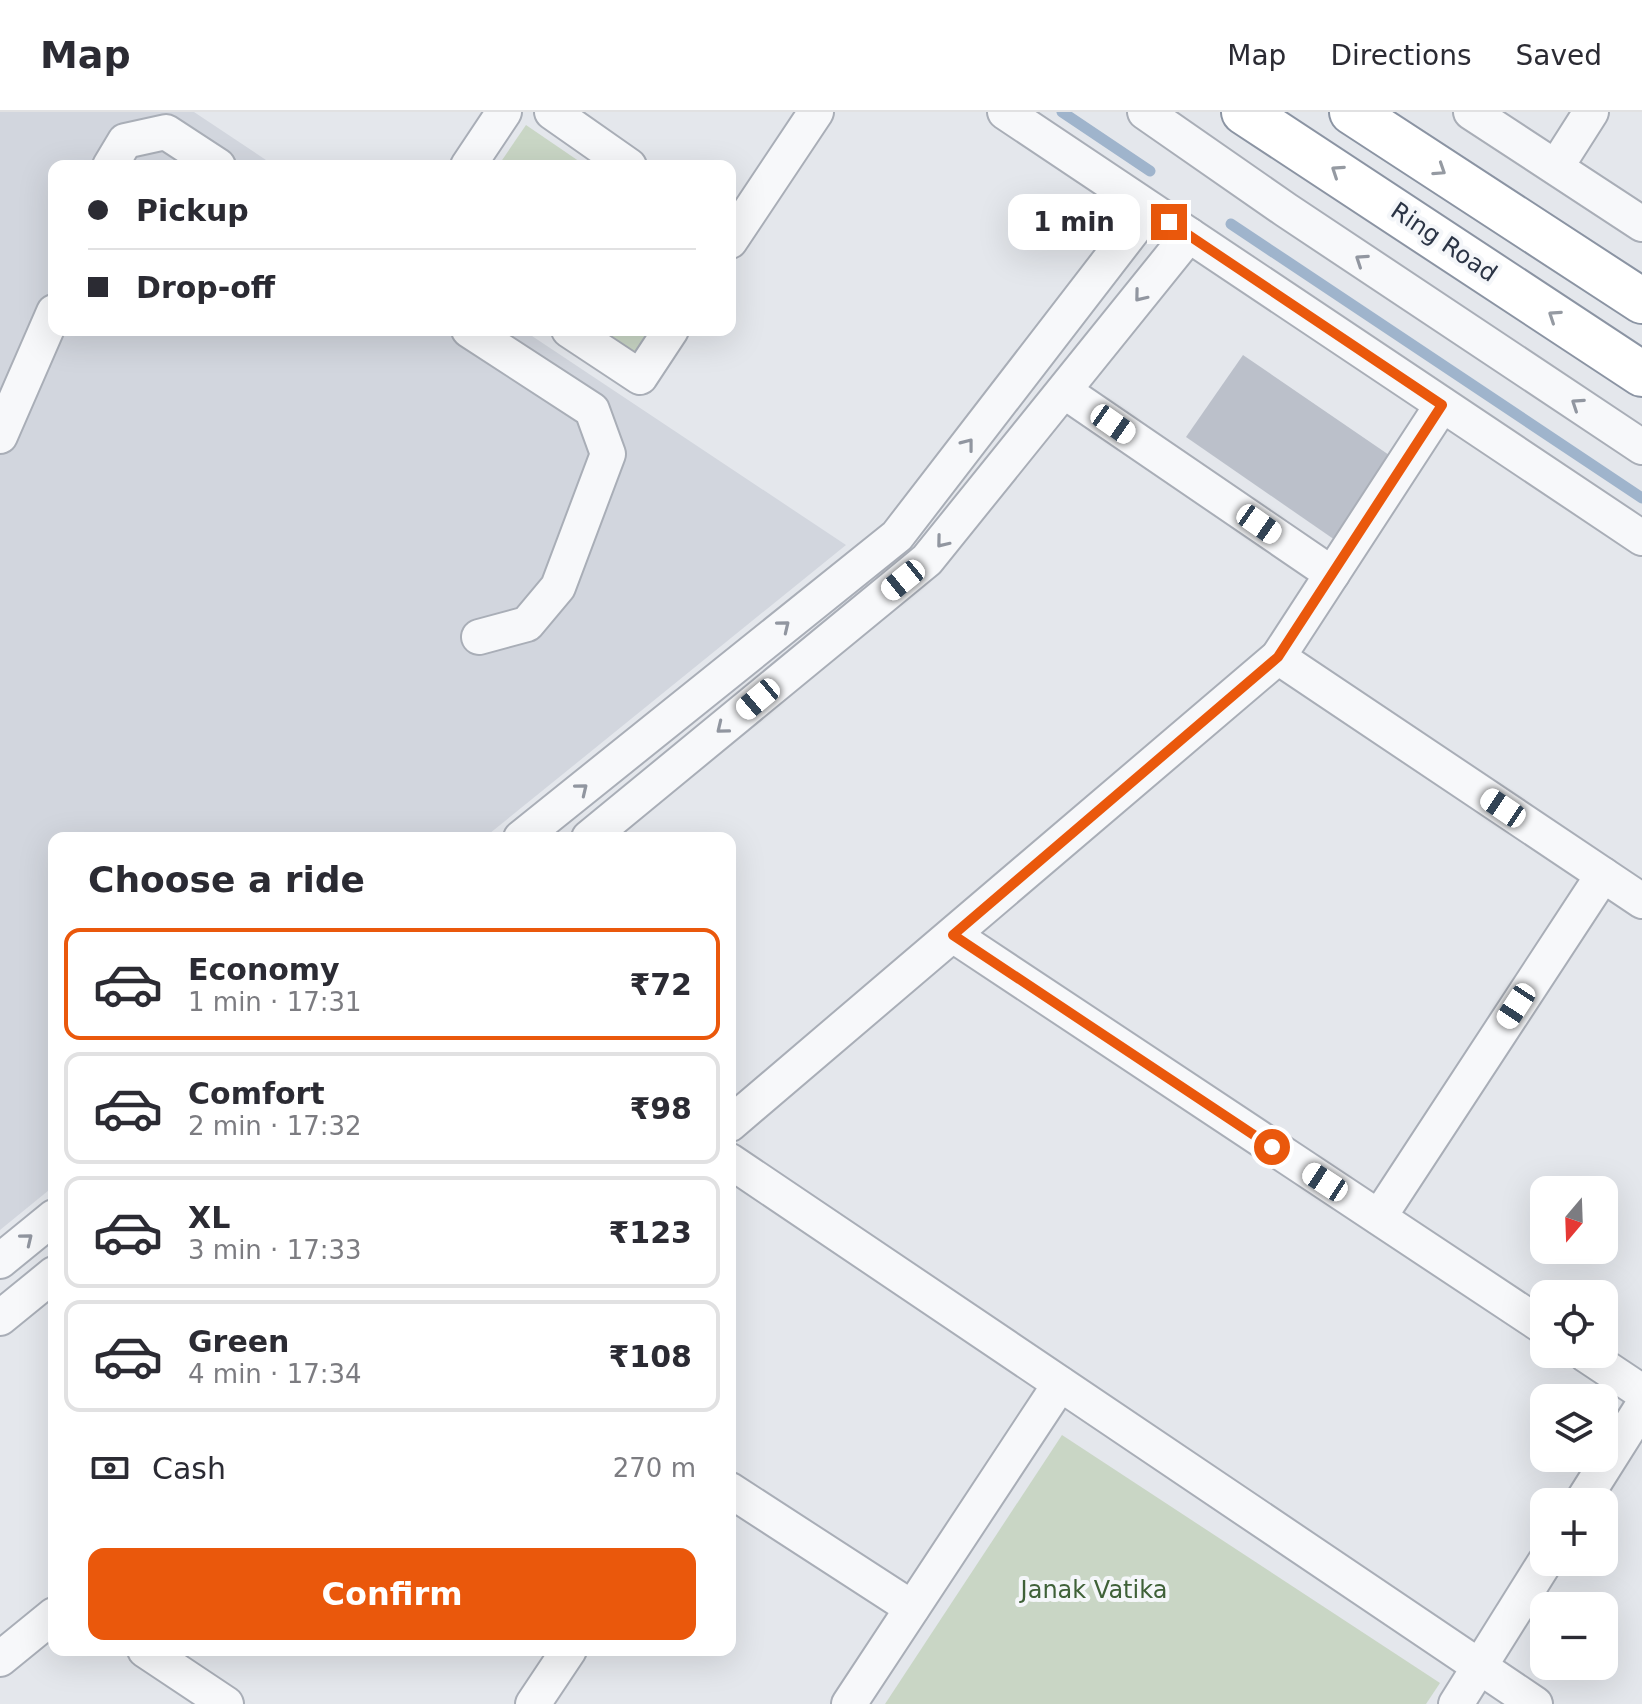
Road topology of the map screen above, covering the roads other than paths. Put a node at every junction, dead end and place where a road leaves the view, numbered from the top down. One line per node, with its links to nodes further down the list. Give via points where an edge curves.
1 (504, 112): 12 (street)
2 (552, 112): 13 (street)
3 (816, 112): 17 (street)
4 (1005, 112): 15 (street)
5 (1145, 112): 28 (street, one-way to 5)
6 (1244, 112): 24 (highway, Ring Road, one-way to 6)
7 (1352, 112): 19 (highway, one-way to 19)
8 (1471, 112): 14 (street)
9 (1591, 112): 14 (street)
10 (114, 160): 11 (street, via 125,141 166,132)
11 (209, 160)
12 (472, 160)
13 (620, 160)
14 (1556, 167): 16 (street)
15 (1149, 209): 18 (street); 33 (street, one-way to 15, via 897,536)
16 (1642, 224)
17 (736, 232)
18 (1189, 235): 25 (street, one-way to 25); 26 (street)
19 (1642, 301)
20 (48, 326): 27 (street)
21 (478, 336): 31 (street, via 592,410 608,454 558,587 527,624)
22 (578, 336): 23 (street, via 640,377)
23 (667, 336)
24 (1642, 374)
25 (1064, 391): 30 (street); 34 (street, one-way to 34, via 927,560)
26 (1442, 405): 29 (street); 30 (street)
27 (0, 436)
28 (1642, 447)
29 (1642, 538)
30 (1332, 574): 32 (street)
31 (479, 637)
32 (1278, 657): 35 (street); 37 (street)
33 (528, 832)
34 (596, 832)
35 (1603, 875): 36 (street); 40 (street)
36 (1642, 901)
37 (953, 935): 38 (street); 40 (street)
38 (736, 1119)
39 (736, 1165): 47 (street)
40 (1379, 1217): 45 (street)
41 (48, 1222): 42 (street, one-way to 41)
42 (0, 1261)
43 (48, 1279): 44 (street)
44 (0, 1318)
45 (1530, 1318)
46 (1606, 1368): 48 (street)
47 (1060, 1384): 53 (street); 58 (street)
48 (1642, 1392)
49 (1642, 1407): 50 (street)
50 (1591, 1488)
51 (736, 1494): 53 (street)
52 (1536, 1576): 58 (street)
53 (912, 1608): 61 (street)
54 (48, 1620): 57 (street)
55 (154, 1656): 59 (street)
56 (565, 1656): 60 (street)
57 (0, 1659)
58 (1479, 1666): 62 (street); 63 (street)
59 (226, 1704)
60 (533, 1704)
61 (849, 1704)
62 (1456, 1704)
63 (1535, 1704)

